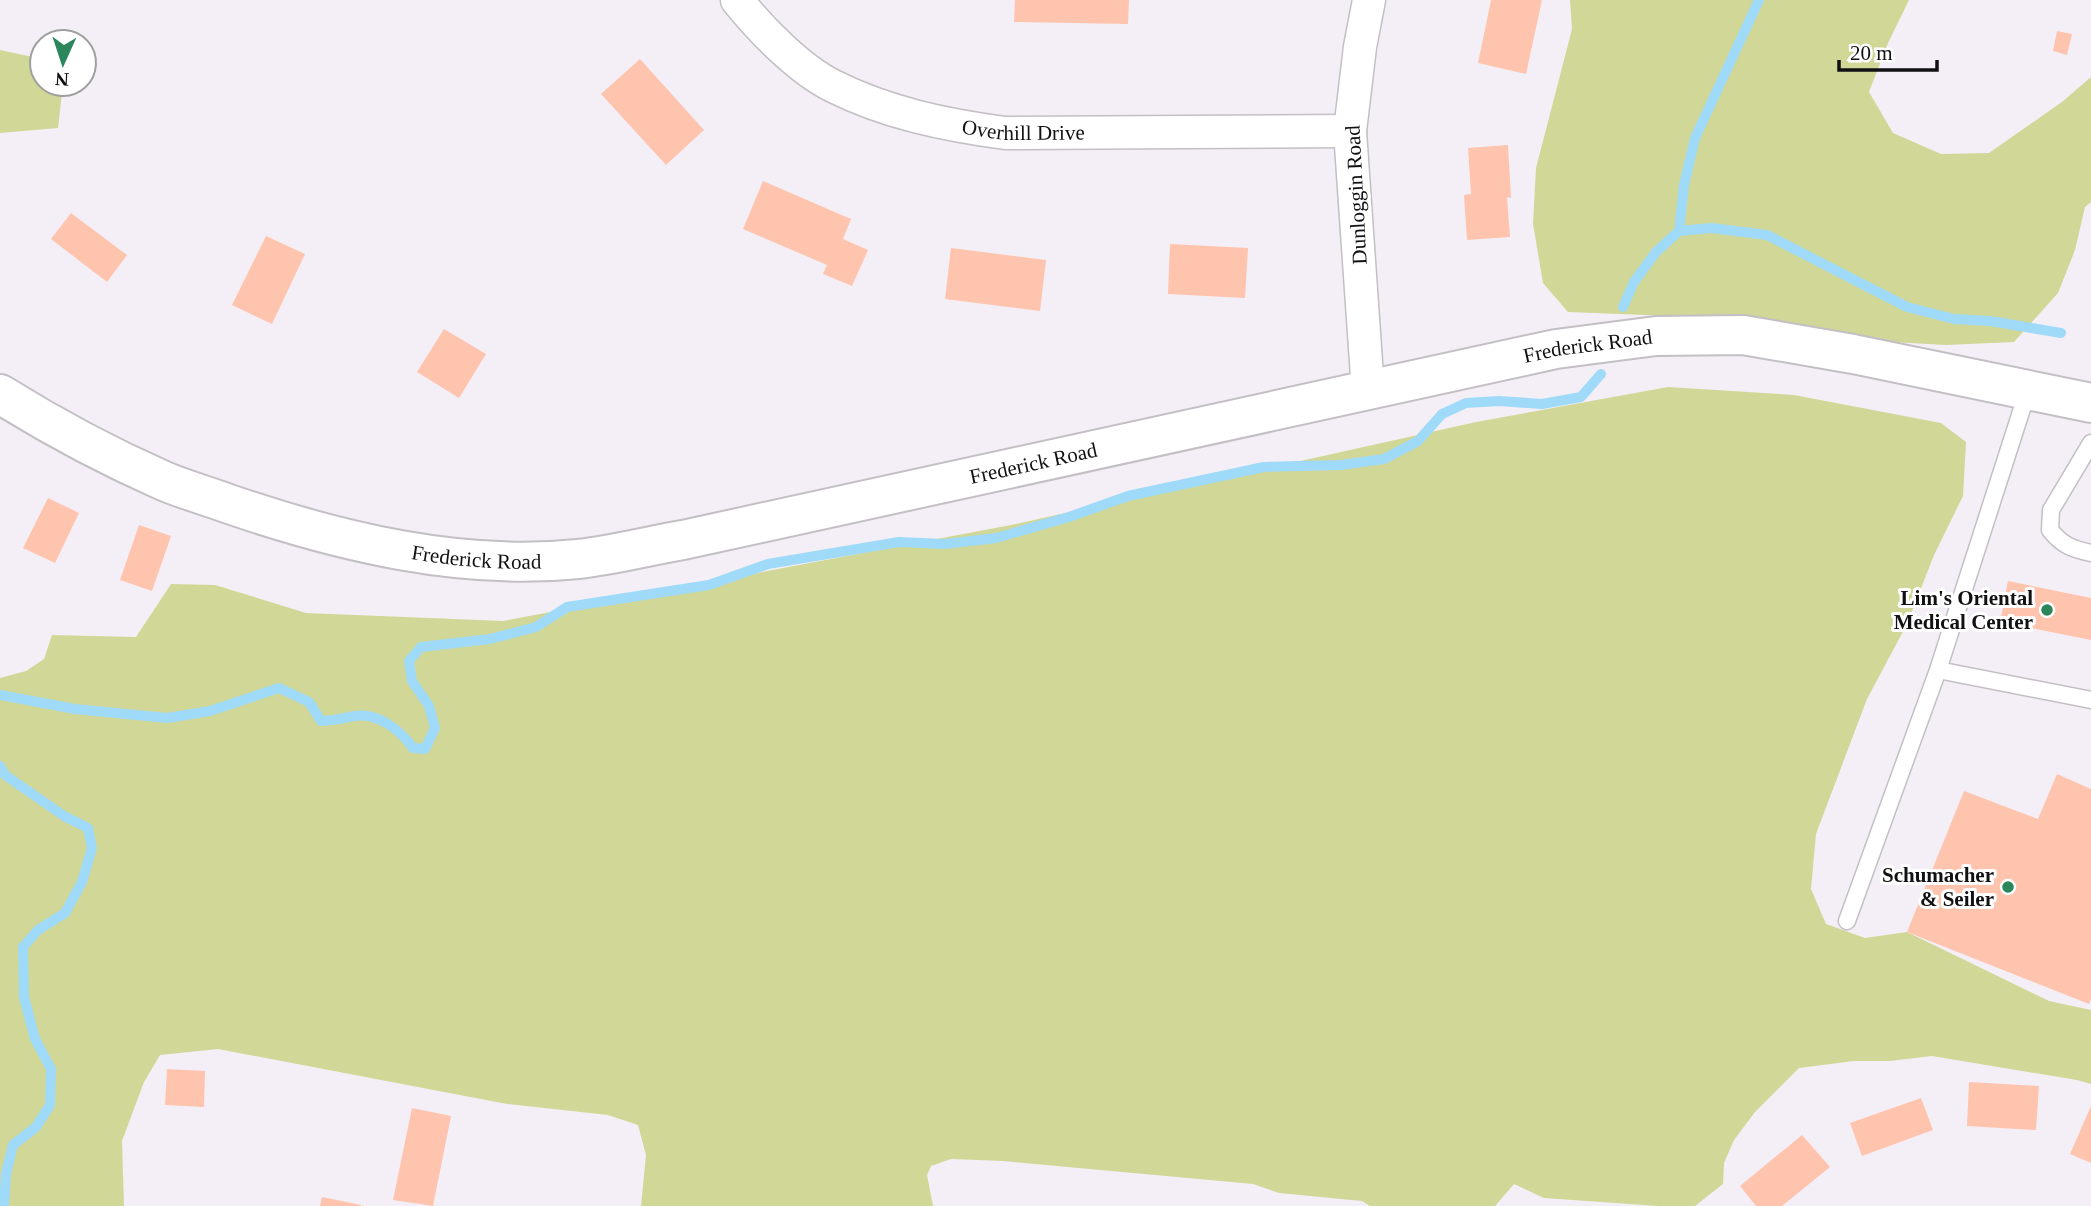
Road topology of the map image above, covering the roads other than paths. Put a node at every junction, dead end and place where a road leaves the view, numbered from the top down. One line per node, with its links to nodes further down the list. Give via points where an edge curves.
1 (737, 0): 3 (street, Overhill Drive, via 778,46 831,85 949,126 1005,133)
2 (1370, 0): 3 (street, Dunloggin Road)
3 (1350, 131): 5 (street, Dunloggin Road)
4 (2028, 390): 5 (main road, Frederick Road, via 1743,335 1656,335 1556,349); 7 (main road, Frederick Road); 10 (lane)
5 (1368, 391): 6 (main road, Frederick Road, via 683,540 578,559 500,561 444,557 348,539 167,483 74,438)
6 (0, 394)
7 (2091, 403)
8 (2091, 443): 9 (lane, via 2051,510 2050,530 2069,548)
9 (2091, 553)
10 (1938, 670): 11 (lane); 12 (lane)
11 (2091, 700)
12 (1847, 921)

